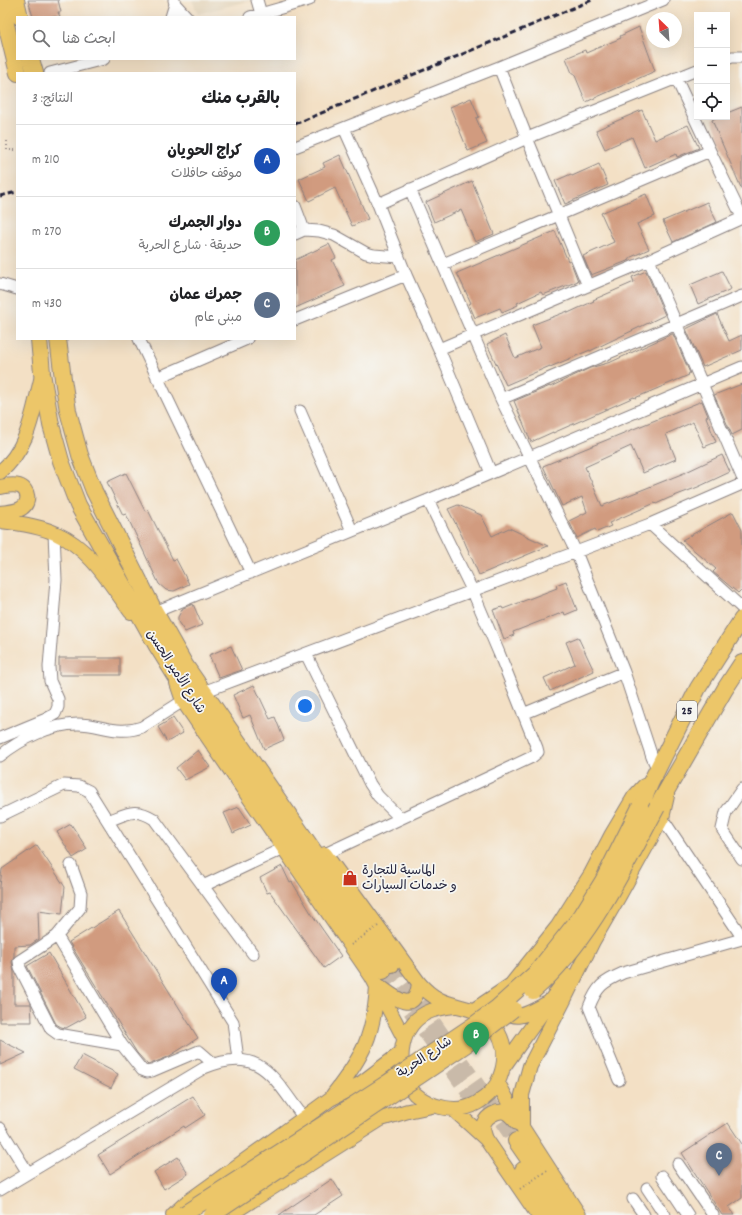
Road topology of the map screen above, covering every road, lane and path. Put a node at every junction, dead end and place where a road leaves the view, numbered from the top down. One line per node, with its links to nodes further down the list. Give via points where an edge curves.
1 (0, 0): 17 (highway)
2 (16, 0): 8 (highway)
3 (257, 0): 7 (street)
4 (308, 0): 7 (street)
5 (663, 0): 15 (street)
6 (175, 2): 9 (street); 10 (street)
7 (256, 15)
8 (20, 16)
9 (170, 16)
10 (186, 16)
11 (742, 56): 12 (street)
12 (730, 58)
13 (31, 60): 18 (highway)
14 (100, 60): 19 (street)
15 (499, 67): 21 (street); 22 (street)
16 (694, 71): 20 (street)
17 (18, 72)
18 (34, 72)
19 (54, 72)
20 (676, 78): 22 (street); 26 (street)
21 (344, 128): 24 (street); 28 (street)
22 (527, 138): 27 (street); 30 (street)
23 (7, 141): 25 (path, via 7,150)
24 (296, 147)
25 (16, 150)
26 (710, 151): 30 (street); 31 (street)
27 (410, 189): 28 (street); 35 (street)
28 (378, 204): 33 (street)
29 (296, 212): 32 (street)
30 (558, 215): 35 (street); 38 (street)
31 (742, 218): 34 (street)
32 (299, 232): 33 (street, via 318,231 334,235 366,253)
33 (399, 257): 36 (street)
34 (648, 260): 38 (street); 42 (street)
35 (443, 264): 43 (street)
36 (406, 275): 41 (street); 49 (street)
37 (0, 284): 39 (street)
38 (588, 286): 43 (street)
39 (16, 289)
40 (742, 296): 42 (street)
41 (296, 320)
42 (676, 325): 53 (street); 54 (street)
43 (473, 335): 49 (street); 54 (street)
44 (39, 340): 51 (highway, شارع الأمير الحسن)
45 (58, 340): 72 (highway, شارع الأمير الحسن, via 68,411 80,455 94,491)
46 (139, 340): 52 (street)
47 (242, 340): 48 (street)
48 (231, 342): 52 (street)
49 (439, 349): 58 (street)
50 (742, 367): 53 (street)
51 (42, 373): 57 (main road, via 29,428 20,450); 74 (highway, شارع الأمير الحسن, via 51,425 61,461 78,505)
52 (157, 378): 69 (street)
53 (702, 384): 56 (street); 59 (street)
54 (501, 399): 56 (street)
55 (300, 411): 66 (street)
56 (529, 457): 58 (street); 68 (street)
57 (0, 472)
58 (491, 473): 62 (street)
59 (742, 477)
60 (742, 484): 65 (street)
61 (0, 488): 63 (main road, via 9,485 21,487 26,490 27,499 22,508)
62 (428, 500): 66 (street); 70 (street)
63 (0, 513)
64 (0, 521): 67 (main road)
65 (650, 524): 68 (street); 71 (street)
66 (352, 531): 69 (street)
67 (54, 533): 74 (main road, via 88,555); 82 (street, via 56,580 48,667 58,707 55,714 46,719)
68 (576, 552): 70 (street); 78 (street)
69 (251, 573): 72 (street)
70 (473, 592): 75 (street); 81 (street)
71 (742, 608)
72 (155, 612): 77 (highway, شارع الأمير الحسن)
73 (742, 619): 84 (highway, 25, via 698,688)
74 (157, 646): 77 (highway, شارع الأمير الحسن)
75 (306, 654): 79 (street); 89 (street, via 370,784)
76 (742, 663): 87 (highway, 25, via 724,689 672,780)
77 (180, 670): 79 (main road, via 198,675); 80 (main road, via 178,689); 102 (highway, شارع الأمير الحسن)
78 (624, 672): 81 (street); 84 (street)
79 (211, 689): 92 (main road)
80 (184, 701): 83 (street, via 142,728 122,731 79,724 65,725 18,743); 91 (main road)
81 (523, 714): 89 (street, via 537,748 536,755)
82 (0, 738)
83 (0, 756)
84 (657, 768): 85 (highway, 25)
85 (650, 784): 104 (main road, 25, via 644,786 634,797 591,874 558,926 518,977); 133 (highway, شارع الحرية / 25, bridge, via 603,881 582,915 536,973 497,1008 461,1034)
86 (742, 789): 93 (street, via 726,812 722,829)
87 (659, 813): 98 (street); 99 (main road, 25, via 619,896); 134 (highway, شارع الحرية, bridge, via 589,925 541,984 477,1037)
88 (0, 816): 90 (street, via 64,785 72,785 89,791)
89 (400, 818): 92 (street)
90 (108, 821): 95 (street, via 130,812 144,813 154,819); 111 (street, via 233,1022)
91 (284, 848): 95 (street); 100 (main road)
92 (325, 854): 96 (main road)
93 (742, 859)
94 (71, 865): 97 (street, via 81,893 80,908)
95 (203, 886): 101 (street)
96 (378, 926): 100 (path, bridge); 103 (main road)
97 (57, 936): 109 (street); 109 (street, via 19,964 51,1029 58,1034)
98 (742, 938): 114 (street, via 623,973 606,981 594,993 589,1007)
99 (593, 941): 105 (main road, 25); 124 (main road, via 530,1066)
100 (351, 945): 102 (main road)
101 (253, 954)
102 (384, 973): 103 (main road, via 400,1000 412,1001 417,996); 108 (main road); 117 (main road, via 370,1034 363,1052)
103 (419, 983): 106 (main road, via 440,1000)
104 (505, 989): 105 (main road, via 502,1005 512,1016 519,1017); 107 (main road, 25)
105 (549, 1003): 113 (main road, 25)
106 (456, 1006): 107 (main road, 25); 108 (main road, 25, via 440,1007 425,1014 413,1024)
107 (474, 1010): 113 (main road, 25, via 488,1020 499,1033 504,1049)
108 (404, 1038): 110 (main road, 25)
109 (122, 1045): 112 (street, via 142,1070 147,1072 199,1051)
110 (401, 1053): 116 (main road); 118 (main road, 25, via 403,1075 414,1093)
111 (238, 1059): 112 (street); 120 (street, via 254,1062 269,1072)
112 (214, 1064): 127 (street)
113 (504, 1066): 115 (main road, 25)
114 (619, 1080)
115 (498, 1083): 119 (main road, 25, via 487,1097 472,1106); 124 (main road)
116 (360, 1084): 117 (main road); 121 (main road, via 383,1082 393,1093 396,1101 394,1106)
117 (330, 1099): 120 (main road)
118 (432, 1106): 119 (main road, 25); 121 (main road, via 408,1110)
119 (454, 1110): 123 (main road)
120 (304, 1118): 133 (main road, via 186,1203)
121 (381, 1119): 135 (main road)
122 (0, 1128): 127 (street)
123 (486, 1139): 124 (main road, via 484,1124 498,1111 509,1115); 130 (main road)
124 (515, 1139): 126 (main road); 137 (highway); 138 (highway)
125 (678, 1164): 143 (street)
126 (549, 1169): 130 (path, bridge); 139 (main road)
127 (28, 1173): 131 (street)
128 (662, 1176): 142 (street)
129 (647, 1188): 141 (street)
130 (520, 1189): 136 (main road)
131 (0, 1190)
132 (633, 1199): 140 (street)
133 (180, 1215)
134 (212, 1215)
135 (229, 1215)
136 (538, 1215)
137 (552, 1215)
138 (567, 1215)
139 (579, 1215)
140 (644, 1215)
141 (665, 1215)
142 (688, 1215)
143 (712, 1215)

